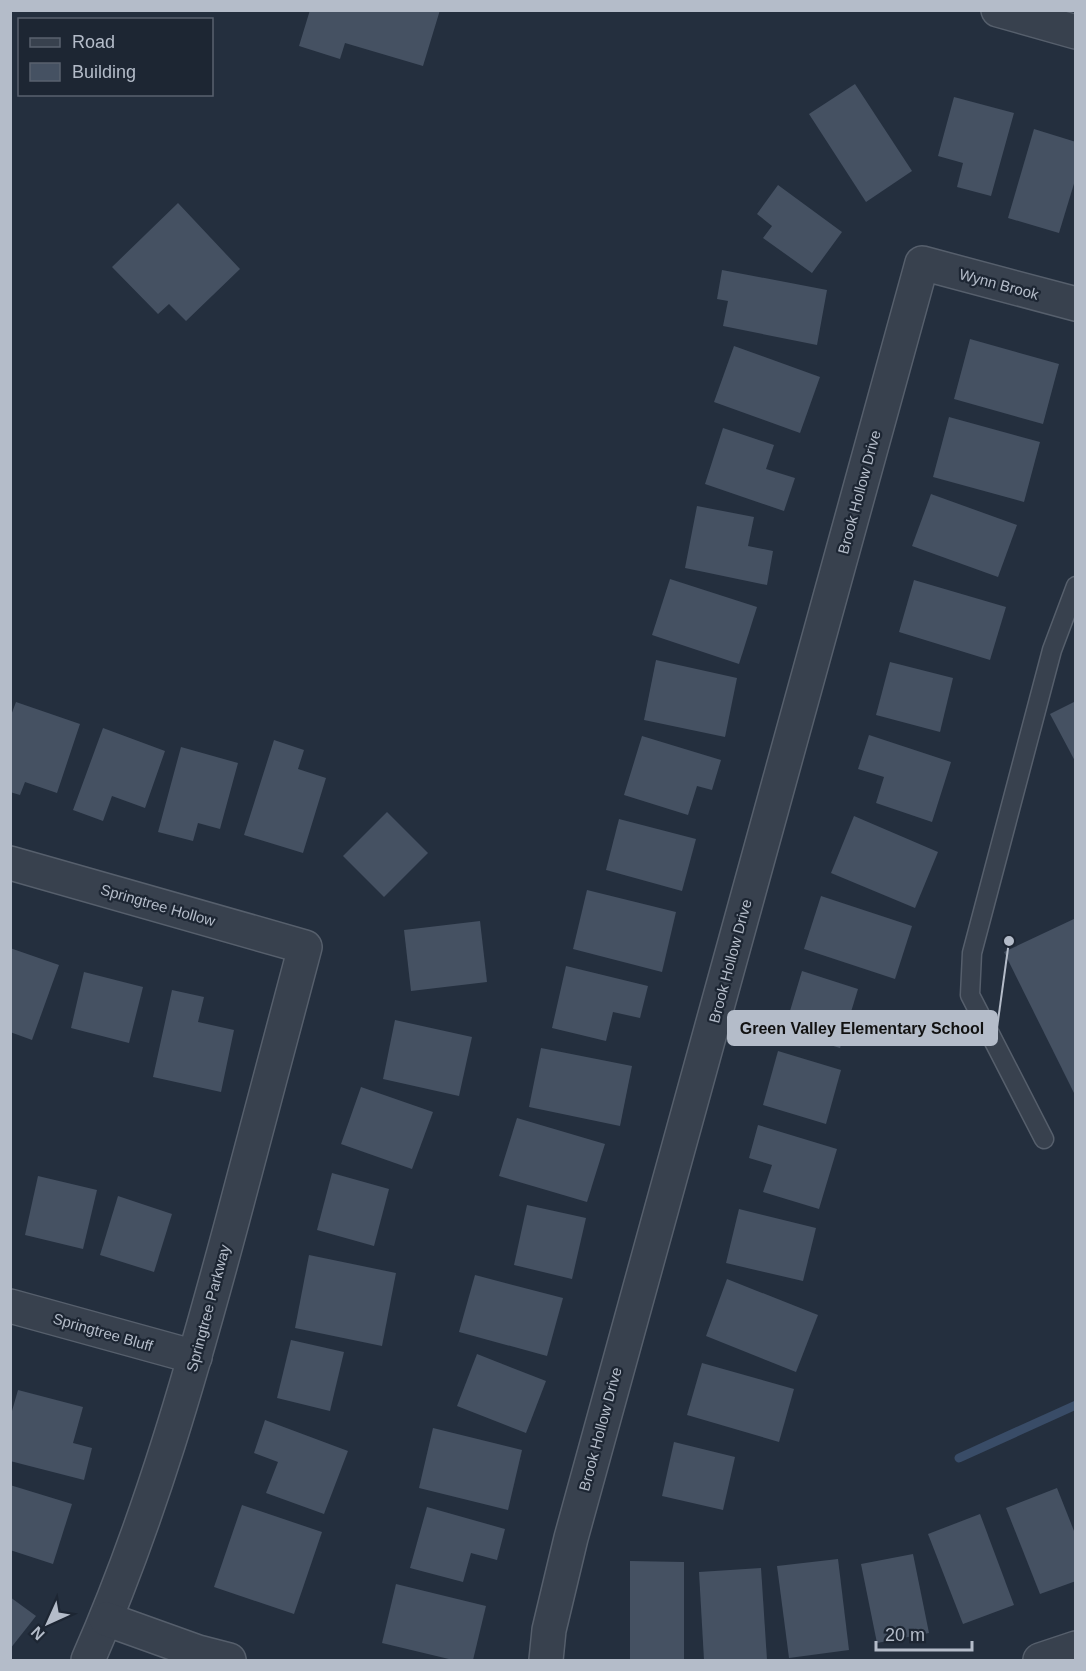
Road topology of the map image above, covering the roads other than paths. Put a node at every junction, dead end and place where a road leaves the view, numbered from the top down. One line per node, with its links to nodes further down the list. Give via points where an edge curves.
1 (998, 10): 2 (street)
2 (1076, 32)
3 (922, 263): 4 (street, Wynn Brook); 15 (street, Brook Hollow Drive, via 571,1538 549,1630)
4 (1076, 304)
5 (1076, 586): 8 (lane, via 1052,650 972,953 970,996)
6 (10, 863): 7 (street, Springtree Hollow)
7 (305, 947): 10 (street, Springtree Parkway)
8 (1044, 1139)
9 (10, 1306): 10 (street, Springtree Bluff)
10 (195, 1358): 11 (street, Springtree Parkway, via 140,1531)
11 (106, 1619): 13 (street, Springtree Parkway); 14 (street)
12 (1076, 1648): 16 (street)
13 (87, 1660)
14 (229, 1660)
15 (546, 1660)
16 (1040, 1660)

